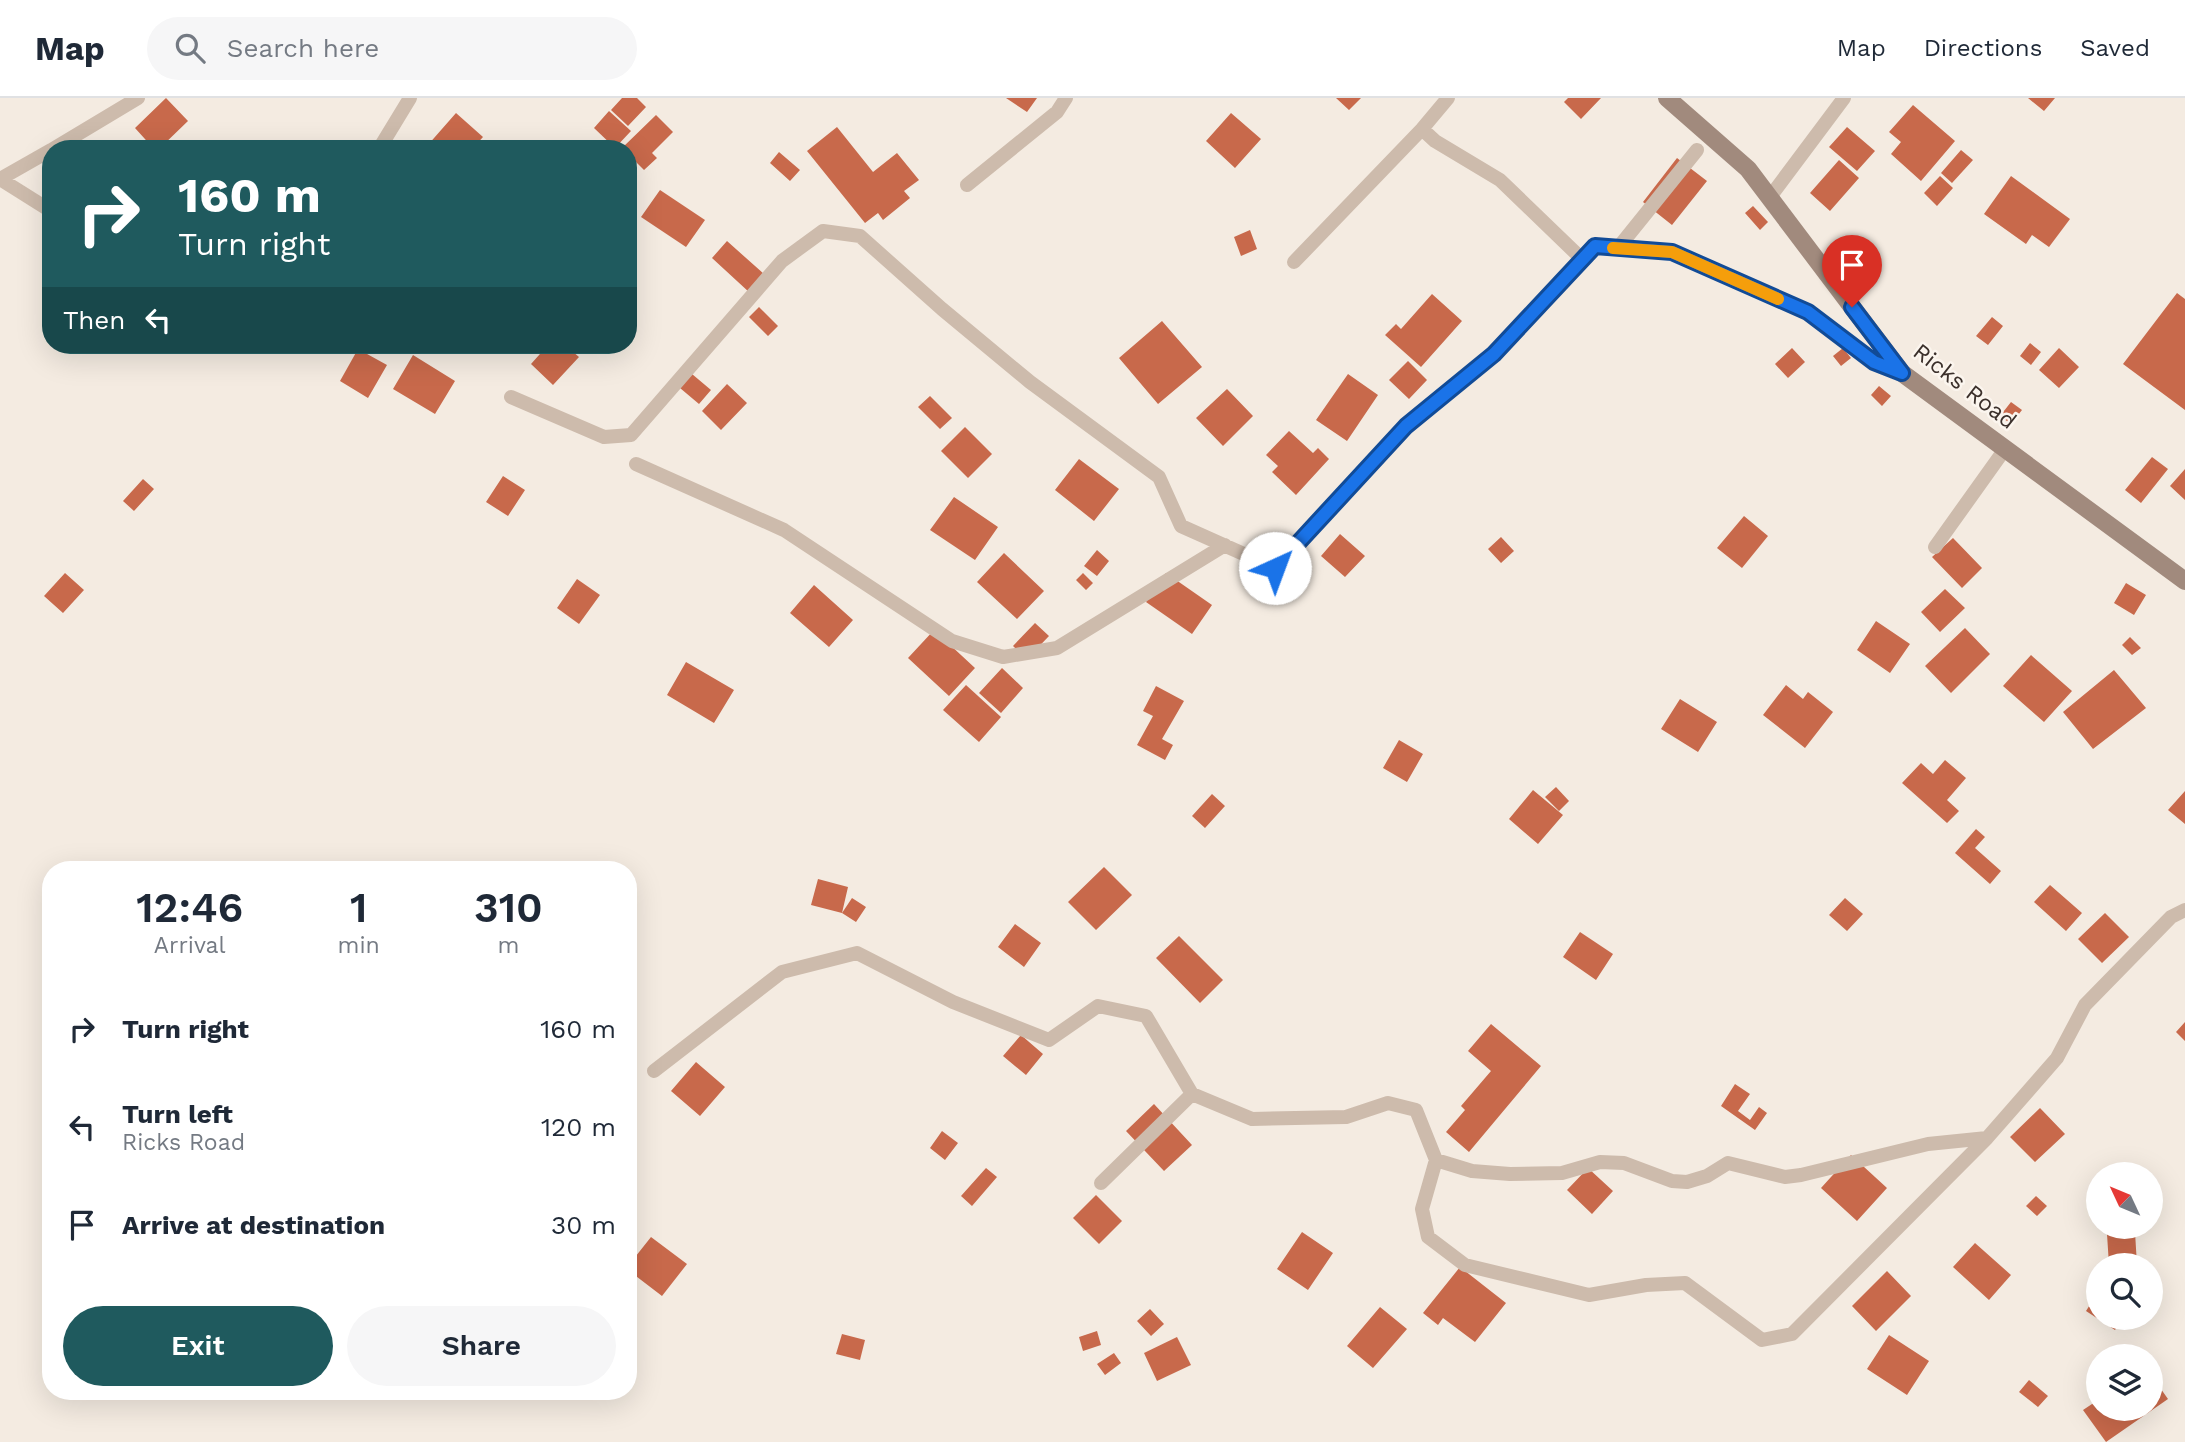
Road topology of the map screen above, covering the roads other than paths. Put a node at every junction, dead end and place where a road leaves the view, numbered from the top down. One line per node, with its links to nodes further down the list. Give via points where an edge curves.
1 (138, 98): 8 (street)
2 (410, 98): 9 (street)
3 (1066, 98): 12 (street, via 1057,112)
4 (1448, 98): 7 (street)
5 (1667, 98): 13 (street, Ricks Road, via 1748,169)
6 (1844, 98): 13 (street)
7 (1422, 129): 16 (street, via 1500,180); 17 (street)
8 (67, 140)
9 (384, 140)
10 (1698, 150): 15 (street)
11 (42, 155): 14 (street, via 0,179)
12 (967, 185)
13 (1770, 197): 18 (street, Ricks Road)
14 (42, 205)
15 (1618, 248): 16 (street, via 1595,246); 18 (street, via 1672,252 1759,290 1808,312 1874,362)
16 (1583, 260): 22 (street, via 1494,354 1406,426 1275,568)
17 (1293, 262)
18 (1902, 373): 20 (street, Ricks Road)
19 (511, 397): 22 (street, via 604,437 631,435 782,261 822,231 860,236 1031,382 1159,477 1181,526)
20 (2005, 449): 23 (street); 24 (street, Ricks Road)
21 (636, 464): 22 (street, via 784,530 952,641 1003,657 1057,648)
22 (1225, 545)
23 (1935, 547)
24 (2185, 581)
25 (2185, 910): 28 (street, via 2171,917 2085,1006 2057,1058)
26 (654, 1071): 27 (street, via 782,972 857,953 953,1002 1049,1040 1098,1006 1146,1016)
27 (1192, 1094): 29 (street, via 1252,1119 1346,1117 1388,1102 1416,1110); 30 (street)
28 (1987, 1138): 29 (street, via 1928,1144 1785,1177 1728,1163 1687,1182 1623,1163 1601,1162 1562,1173 1510,1174 1472,1171); 29 (street, via 1792,1334 1762,1340 1685,1283 1589,1295 1465,1265 1427,1237 1422,1209)
29 (1436, 1160)
30 (1101, 1182)

